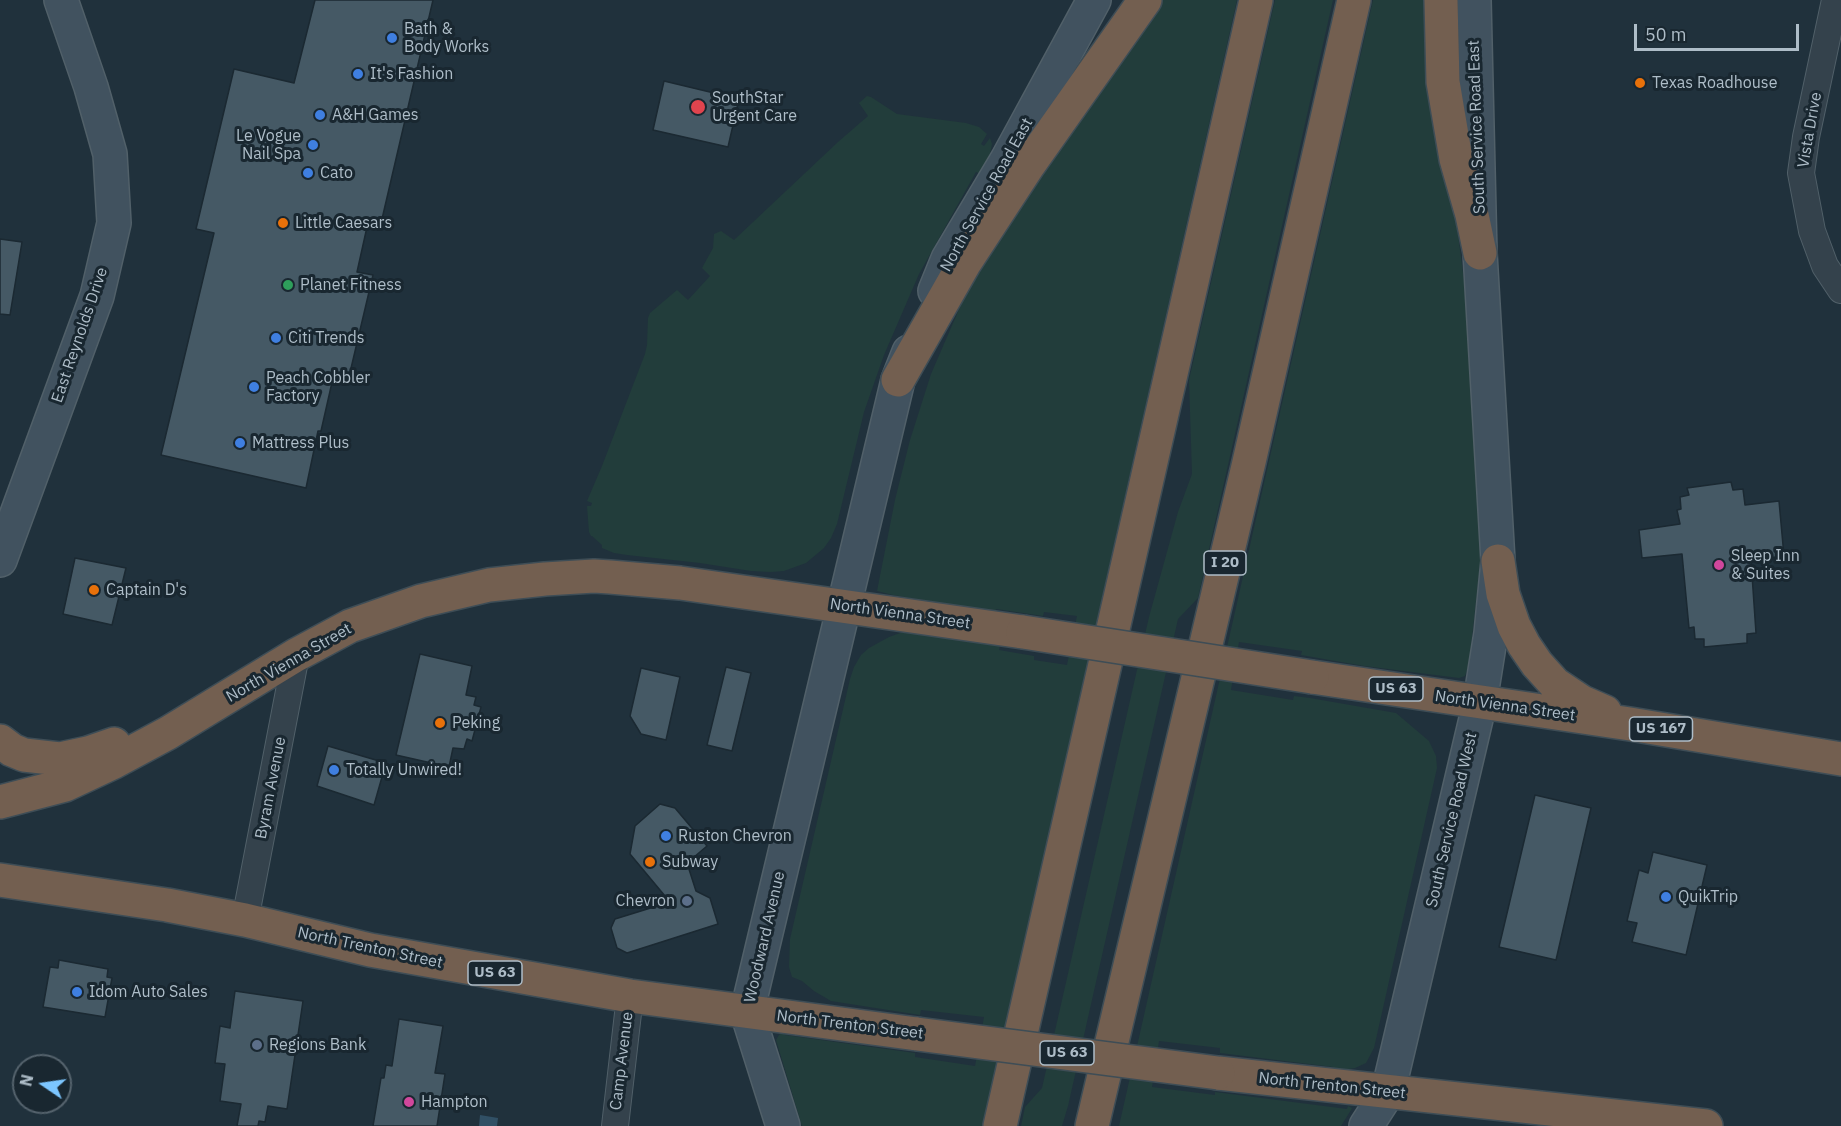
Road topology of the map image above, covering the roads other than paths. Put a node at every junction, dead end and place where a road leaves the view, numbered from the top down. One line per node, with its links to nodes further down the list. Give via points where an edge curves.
1 (61, 0): 12 (main road, East Reynolds Drive, via 110,154 114,223 97,296)
2 (1094, 0): 11 (main road, North Service Road East, via 948,259)
3 (1145, 0): 11 (highway, via 964,264)
4 (1256, 0): 30 (highway)
5 (1354, 0): 31 (highway, I 20)
6 (1441, 0): 9 (highway, via 1443,82 1456,159)
7 (1474, 0): 9 (main road, South Service Road East)
8 (1835, 0): 10 (street, Vista Drive, via 1801,173 1812,231 1825,266)
9 (1480, 253): 13 (main road, South Service Road West)
10 (1841, 290)
11 (898, 380): 14 (main road, North Service Road East)
12 (0, 560)
13 (1498, 561): 17 (main road, South Service Road West); 18 (highway, via 1503,594 1514,626 1537,664 1555,684 1582,702)
14 (843, 606): 15 (highway, North Vienna Street / US 63, via 680,583 594,576 545,579 489,585 421,601 350,626); 17 (highway, North Vienna Street / US 63, bridge); 25 (main road, Woodward Avenue)
15 (296, 655): 16 (highway, North Vienna Street / US 63); 23 (street, Byram Avenue)
16 (219, 702): 19 (highway, via 151,731 60,759 24,755); 21 (highway, North Vienna Street / US 63, via 126,756 65,785)
17 (1480, 702): 18 (highway, North Vienna Street / US 167); 26 (main road, South Service Road West)
18 (1630, 724): 20 (highway, North Vienna Street / US 167)
19 (0, 741)
20 (1841, 759)
21 (0, 802)
22 (0, 880): 23 (highway, North Trenton Street / US 63)
23 (245, 920): 24 (highway, North Trenton Street / US 63, via 370,950)
24 (630, 996): 25 (highway, North Trenton Street / US 63); 28 (street, Camp Avenue)
25 (747, 1012): 26 (highway, North Trenton Street / US 63, bridge); 29 (main road, Woodward Avenue)
26 (1388, 1092): 27 (highway, North Trenton Street); 32 (main road, South Service Road West)
27 (1581, 1120): 33 (highway, North Trenton Street)
28 (615, 1126)
29 (783, 1126)
30 (1000, 1126)
31 (1092, 1126)
32 (1366, 1126)
33 (1706, 1126)

